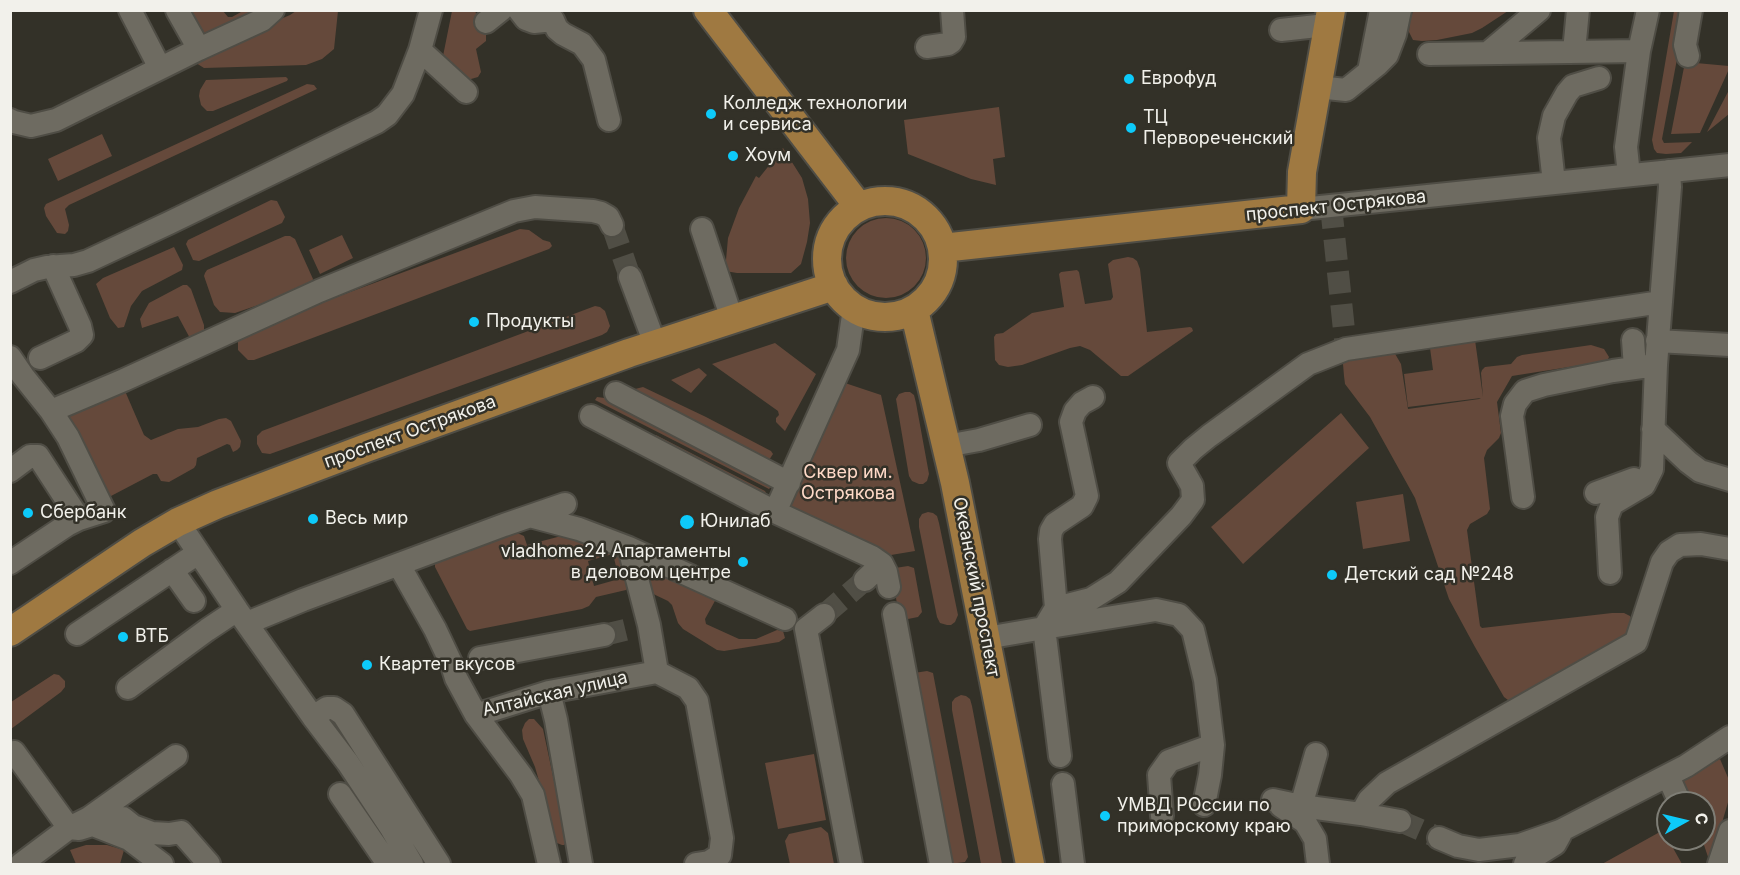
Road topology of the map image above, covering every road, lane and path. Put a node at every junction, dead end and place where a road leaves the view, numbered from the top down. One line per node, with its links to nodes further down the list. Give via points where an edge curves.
1 (130, 10): 24 (street)
2 (177, 10): 17 (street)
3 (273, 10): 17 (street, via 262,20)
4 (430, 10): 18 (street)
5 (519, 10): 30 (street, via 526,19 553,20 563,34 582,44 594,60)
6 (708, 10): 35 (main road)
7 (952, 10): 16 (street, via 951,42)
8 (1381, 10): 25 (street)
9 (1400, 10): 25 (street, via 1387,55)
10 (1539, 10): 21 (street)
11 (1578, 10): 19 (street)
12 (1648, 10): 20 (street)
13 (1691, 10): 23 (street, via 1685,45)
14 (1329, 20): 15 (street, via 1317,26); 27 (main road)
15 (1281, 30)
16 (927, 47)
17 (199, 49): 24 (street)
18 (420, 50): 28 (street); 40 (street, via 403,94 377,122 88,261)
19 (1574, 51): 20 (street); 21 (street)
20 (1640, 51): 33 (street, via 1626,147)
21 (1490, 52): 22 (street)
22 (1429, 54)
23 (1688, 56)
24 (160, 68): 29 (street, via 56,120 31,126)
25 (1369, 71): 27 (street, via 1346,90)
26 (1599, 78): 34 (street, via 1573,86 1554,116 1549,138)
27 (1317, 87): 36 (main road, via 1302,172)
28 (465, 93)
29 (10, 120)
30 (609, 120)
31 (1730, 165): 32 (street, проспект Острякова)
32 (1669, 171): 33 (street, проспект Острякова); 44 (street)
33 (1629, 175): 34 (street, проспект Острякова)
34 (1554, 183): 36 (street, проспект Острякова)
35 (859, 207): 39 (main road, via 880,201 908,205 930,222); 43 (main road, via 840,223 829,245 828,270)
36 (1300, 209): 39 (main road, проспект Острякова)
37 (612, 225): 57 (street, via 601,213 535,207 514,211 319,291)
38 (702, 229): 47 (street)
39 (942, 248): 46 (main road, via 943,270 938,284)
40 (53, 266): 42 (street); 53 (street, via 82,335)
41 (630, 277): 50 (street)
42 (10, 282)
43 (834, 286): 45 (main road); 47 (main road, проспект Острякова)
44 (1661, 302): 49 (street); 82 (street, via 1346,349 1308,364 1209,436 1179,464 1192,486 1193,500)
45 (854, 308): 46 (main road, via 884,318); 65 (street, via 848,350)
46 (914, 310): 61 (main road, Океанский проспект)
47 (732, 319): 50 (main road, проспект Острякова)
48 (1633, 340): 54 (street)
49 (1657, 341): 51 (street); 54 (street)
50 (655, 345): 72 (main road, проспект Острякова, via 356,451)
51 (1730, 345)
52 (10, 357): 57 (street)
53 (40, 358)
54 (1646, 367): 60 (street); 67 (street, via 1525,391 1512,416)
55 (616, 393): 65 (street)
56 (1093, 397): 85 (street, via 1082,403 1071,422 1087,496 1082,506 1051,531)
57 (51, 411): 71 (street, via 104,511)
58 (591, 416): 69 (street)
59 (1030, 425): 61 (street)
60 (1653, 429): 62 (street); 64 (street, via 1700,471)
61 (946, 446): 95 (main road, Океанский проспект)
62 (1653, 469): 66 (street); 80 (street, via 1644,485 1611,504 1607,517)
63 (10, 471): 71 (street, via 30,456 38,456)
64 (1730, 480)
65 (789, 483): 69 (street)
66 (1596, 493)
67 (1523, 497)
68 (565, 504): 70 (street)
69 (775, 512): 77 (street)
70 (530, 516): 73 (street); 78 (street)
71 (79, 519): 76 (street)
72 (178, 522): 75 (street); 91 (main road, проспект Острякова)
73 (629, 548): 90 (street); 97 (street, via 641,626)
74 (1730, 549): 114 (street, via 1680,545 1669,552 1662,562 1636,642 1387,783)
75 (198, 553): 79 (street); 89 (street)
76 (10, 563)
77 (882, 564): 81 (street); 83 (street)
78 (399, 565): 89 (street, via 303,600); 100 (street, Алтайская улица)
79 (172, 570): 84 (street); 93 (street)
80 (1610, 573)
81 (865, 580)
82 (1118, 582): 85 (street, via 1091,599); 86 (street, via 1119,595 1125,602)
83 (889, 587)
84 (194, 602)
85 (1056, 608): 92 (street)
86 (1156, 610): 92 (street); 103 (street, via 1179,615 1193,630 1205,680)
87 (894, 614): 132 (street)
88 (824, 615): 131 (street, via 806,629)
89 (242, 616): 98 (street); 101 (street)
90 (785, 620)
91 (13, 625)
92 (1044, 628): 95 (street); 107 (street)
93 (77, 634)
94 (604, 635): 96 (street)
95 (986, 638): 133 (main road, Океанский проспект)
96 (480, 658)
97 (657, 672): 99 (street, Алтайская улица); 130 (street, via 688,688 697,701 722,837 720,855)
98 (128, 688)
99 (549, 692): 100 (street, Алтайская улица); 129 (street)
100 (476, 715): 128 (street, via 532,795)
101 (313, 717): 126 (street, via 392,828); 127 (street, via 327,708 343,714)
102 (1730, 737): 108 (street)
103 (1213, 745): 112 (street); 115 (street, via 1169,761 1159,775)
104 (1316, 754): 113 (street)
105 (10, 755): 118 (street, via 14,752)
106 (176, 756): 118 (street)
107 (1060, 756)
108 (1668, 776): 110 (street); 119 (street)
109 (1063, 784): 134 (street)
110 (1675, 791)
111 (340, 794): 125 (street)
112 (1204, 805)
113 (1301, 806): 114 (street); 135 (street, via 1273,800 1305,822 1315,839)
114 (1360, 814): 116 (street)
115 (1162, 816)
116 (1400, 822)
117 (93, 825): 118 (street); 123 (street, via 129,839); 124 (street, via 123,819 152,833 181,832)
118 (69, 828): 122 (street)
119 (1560, 831): 121 (street, via 1520,844); 136 (street, via 1555,844)
120 (1730, 831): 137 (street)
121 (1452, 850)
122 (21, 864)
123 (162, 864)
124 (209, 864)
125 (388, 864)
126 (412, 864)
127 (440, 864)
128 (549, 864)
129 (581, 864)
130 (696, 864)
131 (851, 864)
132 (941, 864)
133 (1030, 864)
134 (1073, 864)
135 (1318, 864)
136 (1525, 864)
137 (1719, 864)

